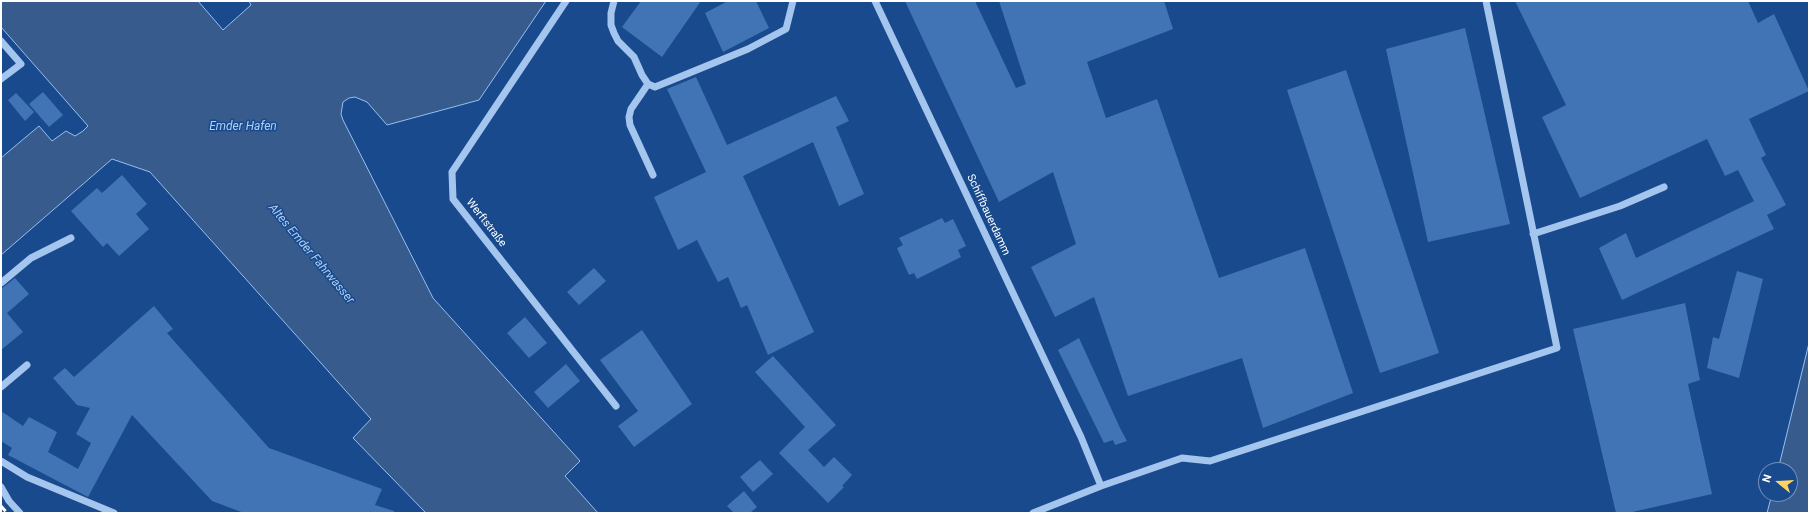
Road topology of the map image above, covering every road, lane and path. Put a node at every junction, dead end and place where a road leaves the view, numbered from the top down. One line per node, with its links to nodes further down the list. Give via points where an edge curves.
1 (566, 1): 16 (street, Werftstraße, via 452,172 453,199)
2 (614, 1): 8 (street, via 611,14 614,33 618,41 634,57)
3 (793, 1): 8 (street, via 786,29 703,68 655,86)
4 (875, 1): 18 (street, Schiffbauerdamm)
5 (1486, 1): 11 (street)
6 (1, 41): 7 (street, via 21,64)
7 (1, 79)
8 (648, 84): 9 (street, via 631,109 629,117 630,125)
9 (654, 175)
10 (1664, 187): 11 (street, via 1620,206)
11 (1533, 234): 18 (street, via 1557,348 1210,461 1182,458)
12 (71, 238): 13 (street, via 31,258)
13 (1, 283)
14 (27, 365): 15 (street)
15 (1, 387)
16 (616, 406)
17 (1, 461): 21 (street, via 27,477)
18 (1101, 486): 22 (street)
19 (1, 487): 20 (street)
20 (20, 513)
21 (114, 513)
22 (1033, 513)

